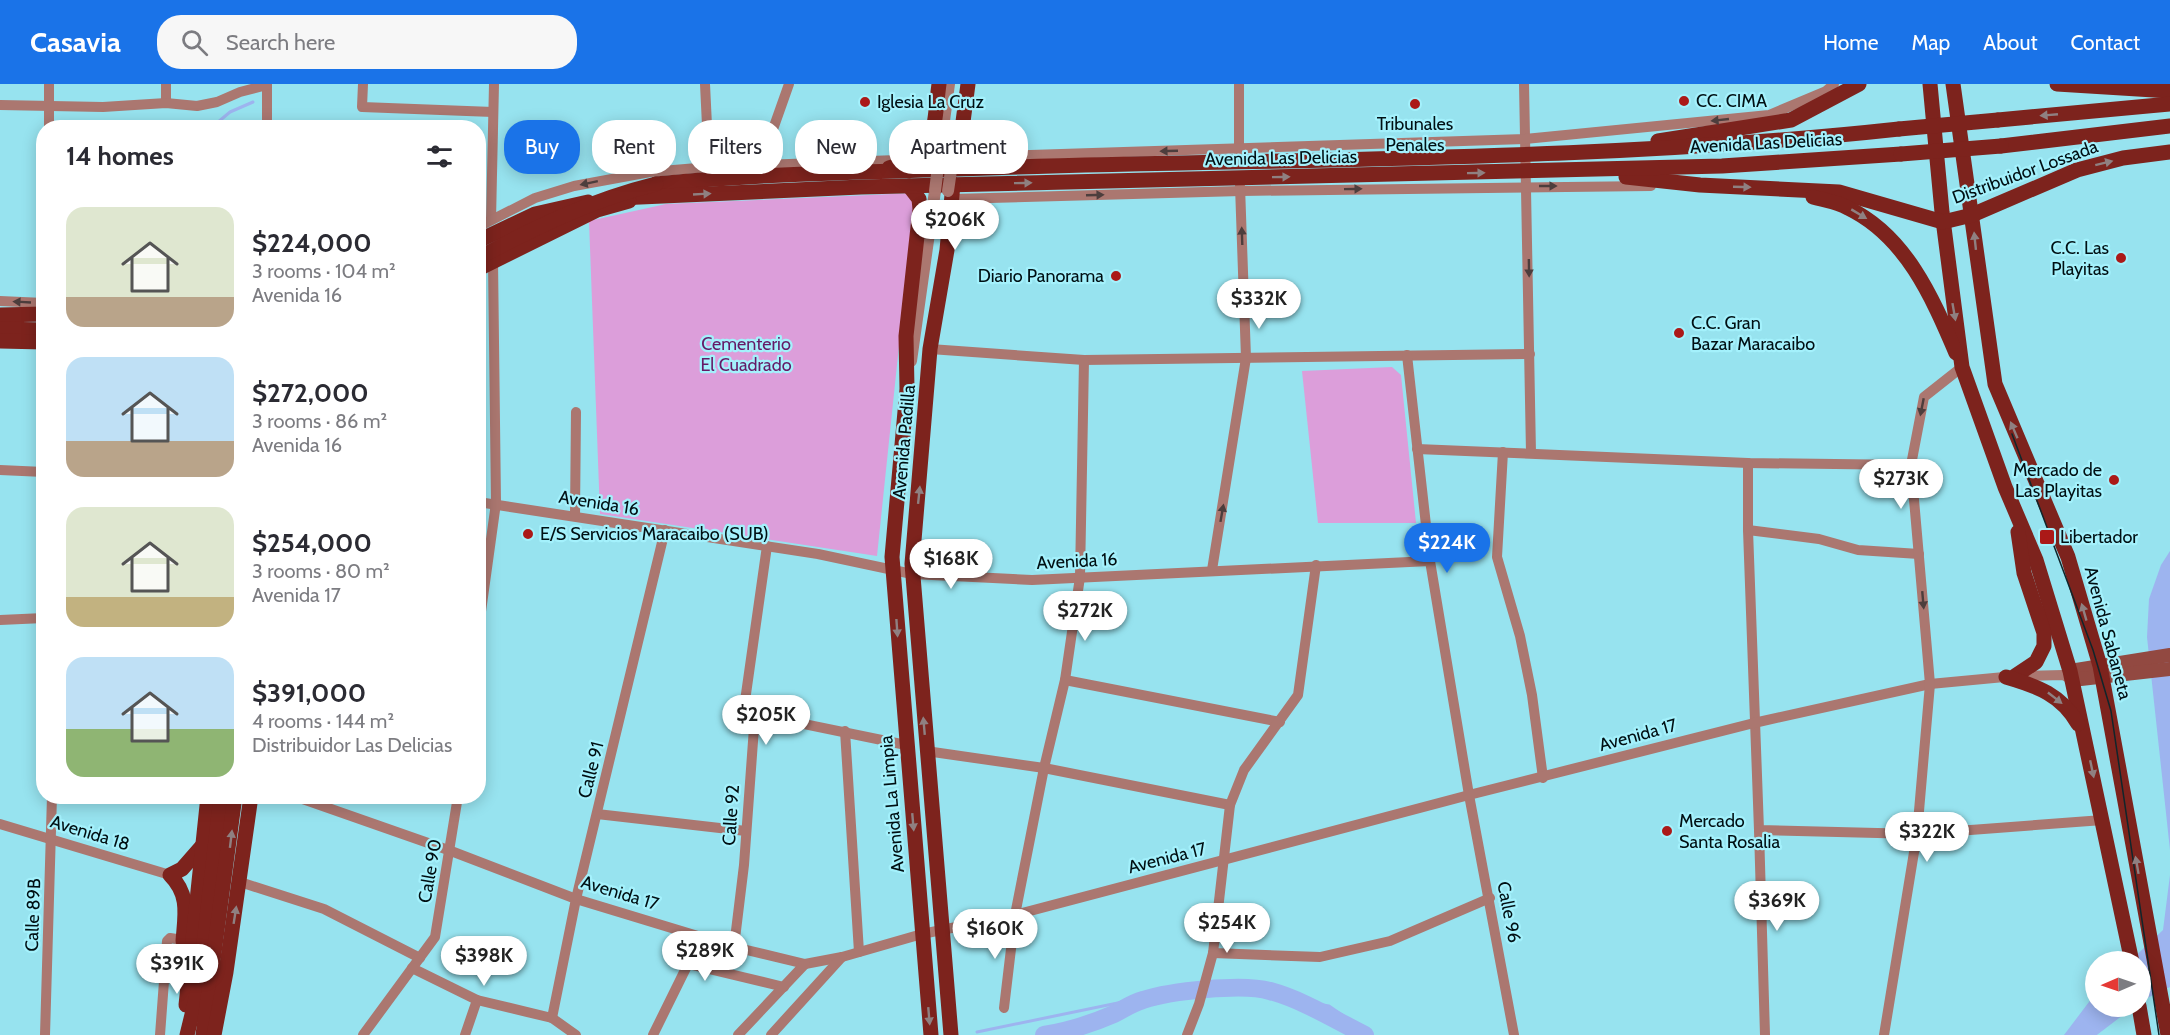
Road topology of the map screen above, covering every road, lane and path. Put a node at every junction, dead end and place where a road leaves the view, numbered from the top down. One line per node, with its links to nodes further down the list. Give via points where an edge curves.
1 (49, 84): 24 (street)
2 (166, 84): 21 (street)
3 (267, 84): 21 (street, via 197,106); 27 (street)
4 (363, 84): 25 (street, via 362,107)
5 (494, 84): 25 (street)
6 (705, 84): 28 (street)
7 (789, 84): 29 (street)
8 (939, 84): 30 (main road)
9 (949, 84): 59 (street, bridge)
10 (963, 84): 59 (street, bridge)
11 (968, 84): 44 (main road, Avenida Padilla)
12 (1239, 84): 34 (street)
13 (1524, 84): 32 (street)
14 (1844, 84): 19 (main road)
15 (1859, 84): 19 (main road)
16 (1930, 84): 52 (main road)
17 (1953, 84): 51 (main road, Avenida Sabaneta)
18 (2057, 84): 20 (main road)
19 (1832, 91): 32 (street, Avenida Las Delicias, one-way to 32, via 1769,115); 36 (main road, via 1791,120)
20 (2170, 91)
21 (166, 103): 24 (street)
22 (2170, 104): 36 (main road, Avenida Las Delicias, one-way to 36, bridge, via 1779,142)
23 (0, 105): 24 (street)
24 (49, 106): 26 (street)
25 (493, 112): 53 (street)
26 (49, 120)
27 (267, 120)
28 (707, 120)
29 (776, 120)
30 (934, 120)
31 (2170, 126): 40 (main road, Avenida Las Delicias, bridge, via 1901,154)
32 (1525, 139): 34 (street, Avenida Las Delicias); 35 (street)
33 (2170, 152): 51 (main road, Distribuidor Lossada, one-way to 33, via 2077,170 2123,158)
34 (1239, 155): 35 (main road, Avenida Las Delicias); 44 (main road, Avenida Las Delicias, one-way to 44); 46 (street)
35 (1526, 155): 36 (main road, Avenida Las Delicias); 45 (street)
36 (1566, 155)
37 (889, 160): 38 (street)
38 (783, 165)
39 (688, 169): 53 (street, one-way to 53, via 574,186 535,198)
40 (1573, 171): 45 (main road, Avenida Las Delicias); 47 (main road, Distribuidor Lossada)
41 (877, 172): 44 (main road, Avenida Las Delicias)
42 (814, 174): 56 (main road, Avenida Las Delicias, bridge, via 656,184 587,204 540,225)
43 (946, 174): 44 (main road)
44 (955, 178): 46 (main road, Avenida Las Delicias, one-way to 46); 48 (main road, Avenida Las Delicias); 66 (main road, Avenida Padilla)
45 (1527, 179): 46 (main road, Avenida Las Delicias, one-way to 45); 47 (street, Avenida Las Delicias, one-way to 47); 67 (street, one-way to 67)
46 (1240, 184): 69 (street, one-way to 46)
47 (1700, 185): 49 (main road, Distribuidor Lossada, one-way to 49)
48 (909, 186): 50 (main road, Avenida Las Delicias, one-way to 48); 72 (main road, Avenida Padilla, via 920,199 920,208 906,336)
49 (1784, 189): 52 (main road, Distribuidor Lossada, via 1839,192); 71 (main road, one-way to 71, via 1847,207 1879,226 1907,257 1934,302)
50 (644, 196): 55 (main road, via 559,207); 56 (main road, via 597,210)
51 (1972, 215): 52 (main road, Distribuidor Lossada); 101 (main road, Avenida Sabaneta, one-way to 51, via 2068,557 1995,384)
52 (1942, 217): 71 (main road, one-way to 71)
53 (491, 220): 54 (street)
54 (486, 223)
55 (486, 237)
56 (486, 260): 82 (street)
57 (0, 301): 58 (street, one-way to 57)
58 (36, 303)
59 (926, 307): 66 (street); 72 (street)
60 (36, 314): 61 (main road)
61 (0, 315)
62 (0, 329): 63 (main road)
63 (36, 330)
64 (0, 340): 65 (main road)
65 (36, 342)
66 (930, 349): 70 (street); 93 (main road, Avenida Padilla, one-way to 66)
67 (1530, 354): 68 (street); 76 (street)
68 (1407, 355): 69 (street); 74 (street, Calle 96)
69 (1246, 358): 70 (street); 92 (street, one-way to 69)
70 (1084, 360): 95 (street)
71 (1962, 367): 78 (street, one-way to 78, via 1924,396); 83 (main road)
72 (907, 389): 91 (main road, Avenida Padilla)
73 (576, 412): 84 (street)
74 (1418, 449): 75 (street); 89 (street, Calle 96)
75 (1503, 452): 76 (street); 114 (street, via 1497,556 1528,675)
76 (1531, 453): 77 (street)
77 (1748, 463): 78 (street); 86 (street)
78 (1911, 465): 88 (street)
79 (0, 470): 80 (street)
80 (36, 472)
81 (486, 502): 82 (street, Avenida 16)
82 (496, 503): 84 (street, Avenida 16); 94 (street)
83 (2014, 508): 102 (main road, via 2036,560); 103 (main road, via 2024,573 2044,633 2044,646 2036,662)
84 (575, 516): 85 (street, Avenida 16)
85 (665, 530): 87 (street, Avenida 16); 124 (street, Calle 91)
86 (1748, 530): 88 (street, via 1819,539 1858,550); 108 (street)
87 (767, 546): 91 (street, Avenida 16); 106 (street, Calle 92, via 745,701)
88 (1919, 554): 105 (street, one-way to 105)
89 (1430, 561): 90 (street, Avenida 16); 115 (street, Calle 96)
90 (1316, 565): 92 (street, Avenida 16); 107 (street, via 1298,695)
91 (893, 569): 93 (street, Avenida 16); 111 (main road, Avenida La Limpia, one-way to 111)
92 (1212, 570): 95 (street, Avenida 16)
93 (912, 574): 95 (street, Avenida 16, via 1032,580); 112 (main road, one-way to 93)
94 (486, 575)
95 (1080, 577): 104 (street)
96 (36, 618): 97 (street)
97 (0, 620)
98 (2170, 655): 99 (main road, Avenida 17)
99 (2137, 666): 100 (main road, Avenida 17); 101 (main road, Avenida 17)
100 (2170, 669)
101 (2101, 671): 102 (main road, Avenida 17); 154 (main road, Avenida Sabaneta, one-way to 101)
102 (2068, 675): 103 (street, Avenida 17); 110 (main road)
103 (2010, 676): 105 (street, Avenida 17); 110 (main road, one-way to 110, via 2060,700 2077,721)
104 (1065, 680): 107 (street); 113 (street)
105 (1930, 684): 108 (street, Avenida 17); 129 (street)
106 (755, 714): 109 (street); 128 (street, Calle 92)
107 (1280, 722): 123 (street, via 1244,770)
108 (1754, 723): 114 (street, Avenida 17); 127 (street)
109 (846, 731): 111 (street); 144 (street)
110 (2086, 741): 125 (main road, one-way to 125)
111 (906, 745): 140 (main road, Avenida La Limpia, one-way to 140)
112 (926, 752): 113 (street); 139 (main road)
113 (1044, 768): 123 (street); 138 (street)
114 (1543, 778): 115 (street, Avenida 17)
115 (1469, 795): 133 (street, Avenida 17); 136 (street, Calle 96)
116 (52, 804): 130 (street, Calle 89B)
117 (207, 804): 131 (main road)
118 (220, 804): 157 (main road, via 199,986)
119 (236, 804): 135 (main road, one-way to 119)
120 (249, 804): 135 (main road)
121 (317, 804): 132 (street, Avenida 17)
122 (457, 804): 132 (street, Calle 90)
123 (1230, 805): 133 (street)
124 (597, 814): 128 (street); 137 (street, Calle 91)
125 (2103, 820): 129 (street); 143 (main road)
126 (0, 824): 130 (street, Avenida 18)
127 (1760, 830): 129 (street); 170 (street)
128 (746, 831): 142 (street, Calle 92)
129 (1917, 834): 171 (street)
130 (53, 838): 134 (street, Avenida 18); 155 (street, Calle 89B)
131 (203, 845): 134 (main road, via 182,869); 157 (main road)
132 (451, 851): 137 (street, Avenida 17); 147 (street, Calle 90, via 435,937)
133 (1225, 862): 138 (street, Avenida 17); 145 (street)
134 (170, 875): 141 (main road, via 180,885 186,901)
135 (233, 882): 147 (street, via 324,909); 158 (main road); 159 (main road, one-way to 135)
136 (1490, 898): 145 (street, via 1390,941 1320,957); 169 (street, Calle 96)
137 (576, 899): 142 (street, Avenida 17); 153 (street, Calle 91)
138 (1015, 915): 139 (street, Avenida 17); 152 (street)
139 (942, 932): 140 (street, Avenida 17); 167 (main road)
140 (922, 934): 144 (street, Avenida 17); 166 (main road, Avenida La Limpia, one-way to 166)
141 (183, 940): 156 (street, via 167,941); 157 (main road)
142 (734, 947): 148 (street, Avenida 17)
143 (2130, 951)
144 (859, 952): 146 (street, Avenida 17)
145 (1213, 953): 168 (street)
146 (842, 957): 148 (street, Avenida 17); 165 (street)
147 (420, 958): 149 (street, Calle 90)
148 (805, 964): 150 (street)
149 (412, 968): 151 (street); 160 (street, Calle 90)
150 (784, 987): 163 (street, via 688,964); 164 (street)
151 (477, 1000): 153 (street); 161 (street)
152 (1004, 1008)
153 (552, 1018): 162 (street)
154 (2167, 1026)
155 (45, 1035)
156 (160, 1035)
157 (184, 1035)
158 (203, 1035)
159 (214, 1035)
160 (363, 1035)
161 (465, 1035)
162 (576, 1035)
163 (654, 1035)
164 (738, 1035)
165 (771, 1035)
166 (931, 1035)
167 (951, 1035)
168 (1186, 1035)
169 (1514, 1035)
170 (1764, 1035)
171 (1884, 1035)

